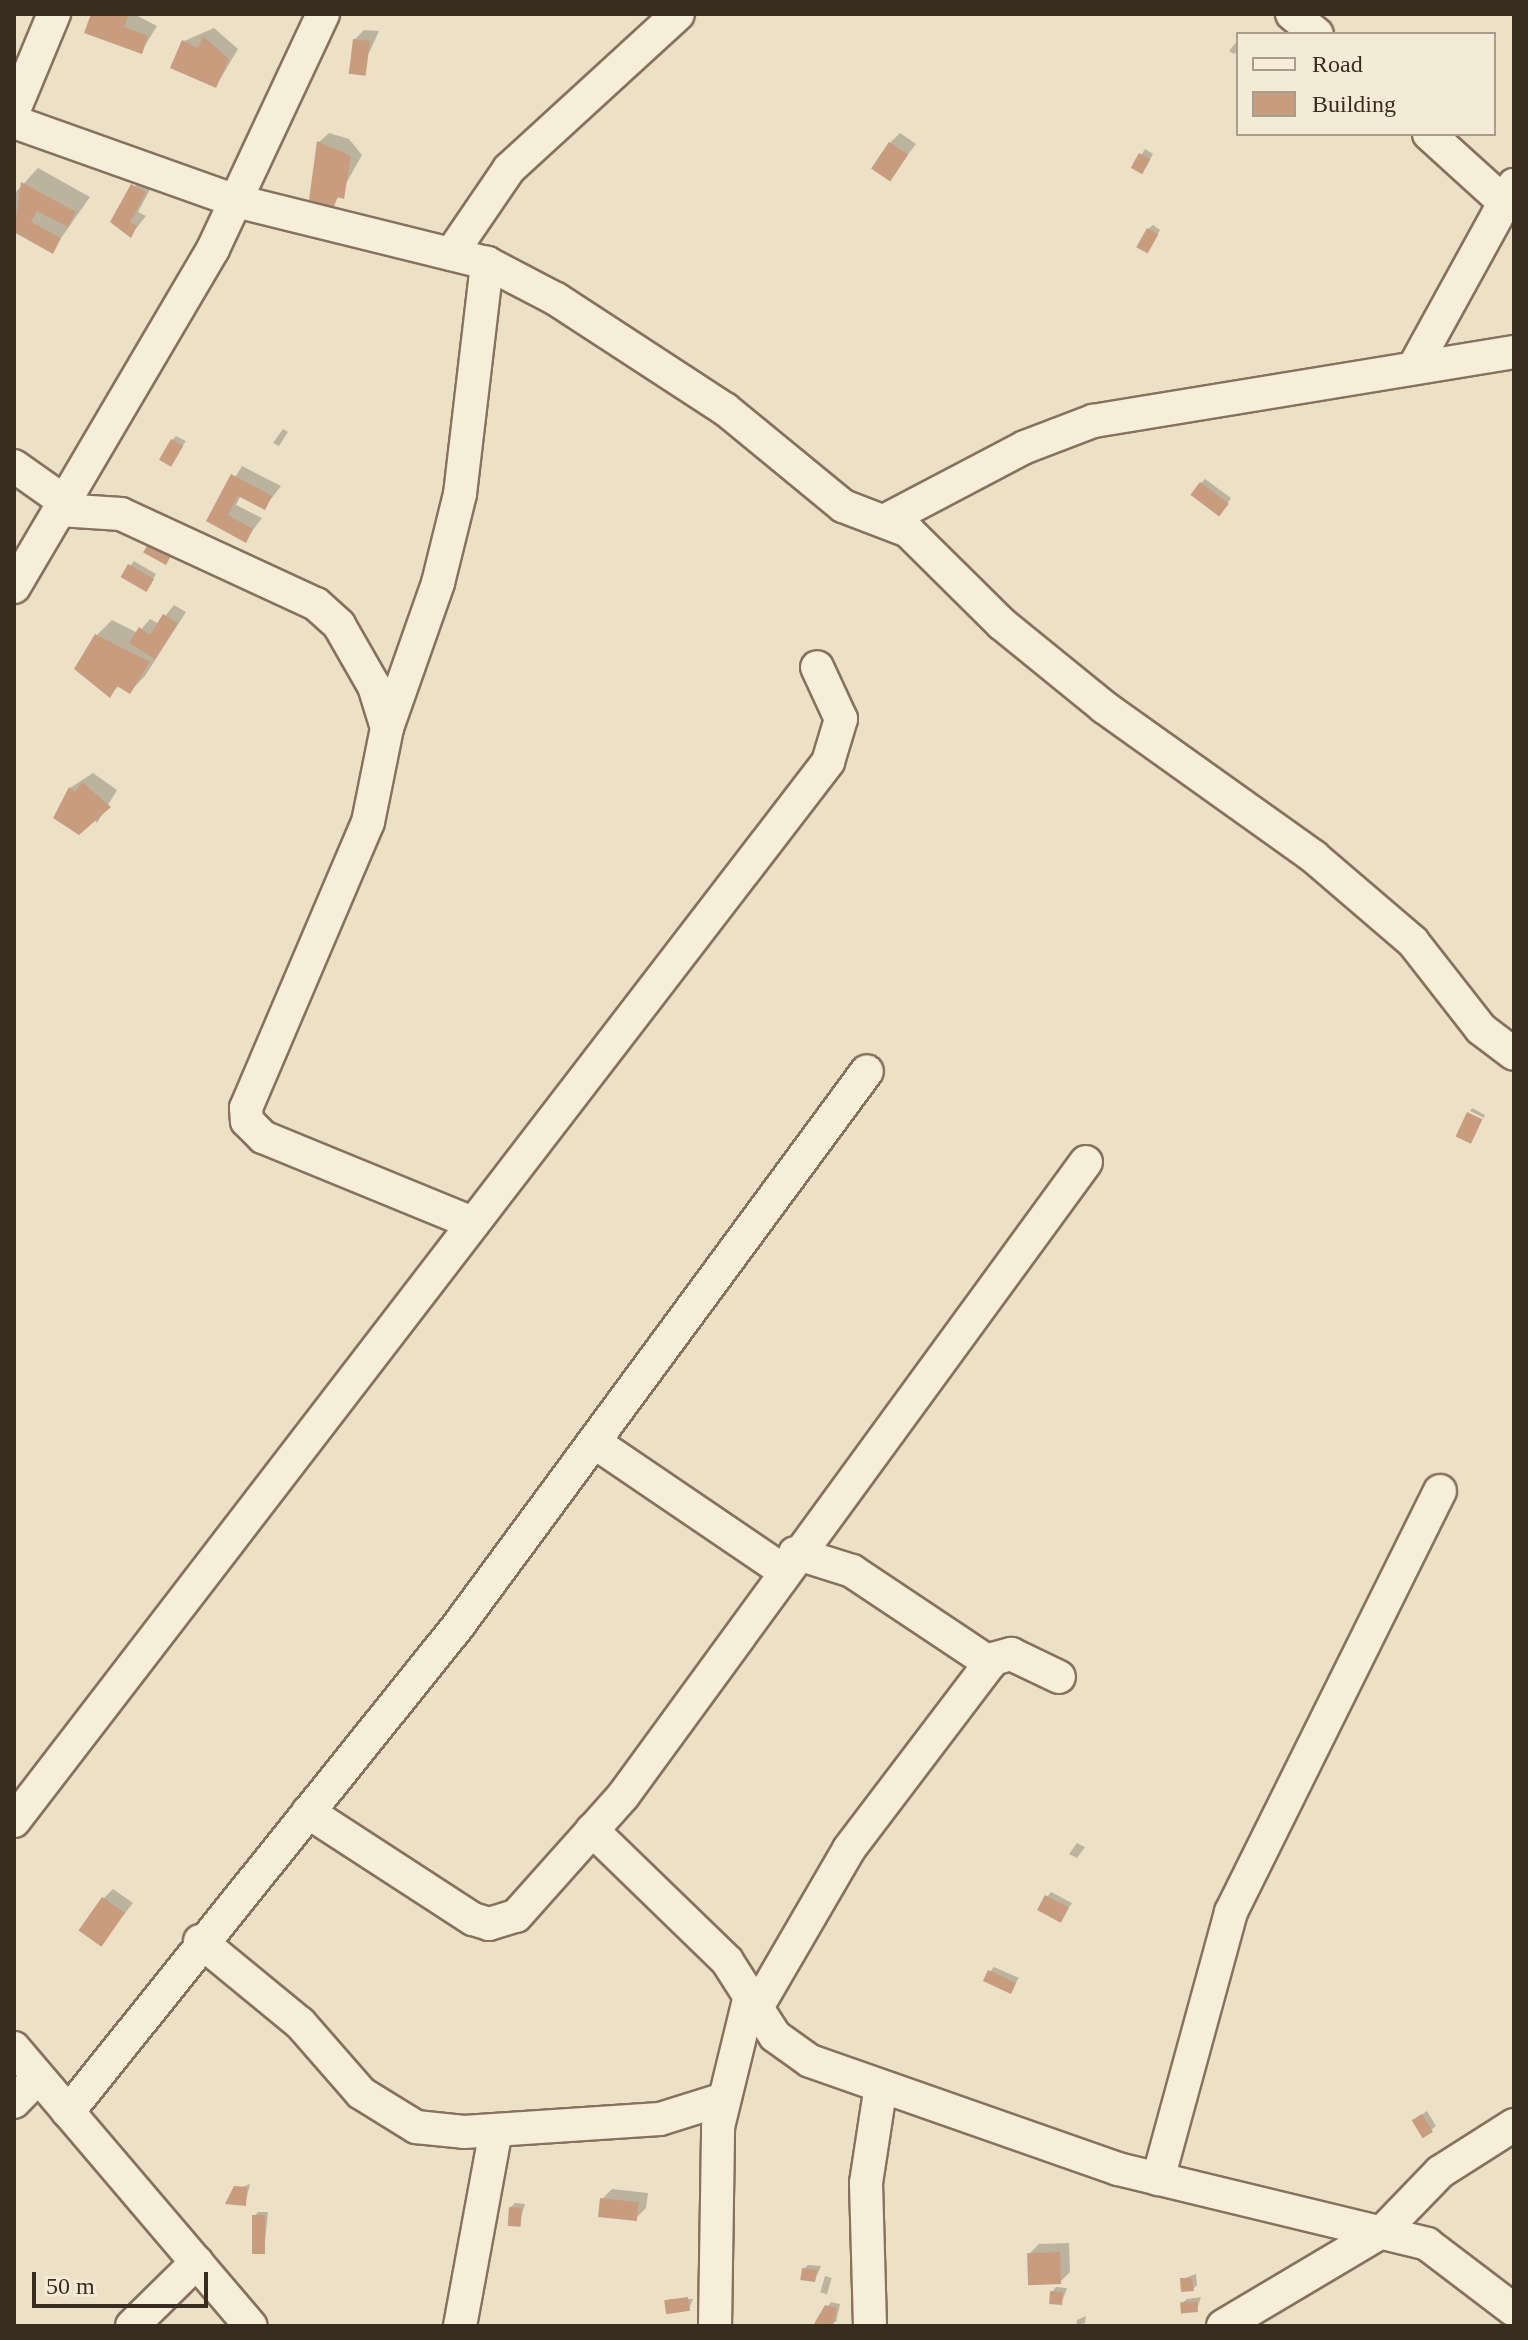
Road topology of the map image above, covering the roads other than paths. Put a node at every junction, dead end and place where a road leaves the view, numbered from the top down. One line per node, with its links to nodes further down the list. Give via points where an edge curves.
1 (54, 14): 6 (street)
2 (323, 14): 10 (street)
3 (678, 14): 11 (street, via 509,169)
4 (1292, 14): 5 (street)
5 (1314, 32)
6 (14, 110)
7 (14, 122): 10 (street)
8 (1432, 136): 9 (street)
9 (1509, 194): 14 (street)
10 (236, 201): 11 (street); 16 (street, via 141,379)
11 (451, 254): 12 (street)
12 (487, 263): 17 (street, via 725,409 843,506); 20 (street, via 460,494 438,583)
13 (1514, 352): 14 (street)
14 (1414, 367): 17 (street, via 1093,421 1025,447)
15 (14, 466): 16 (street)
16 (62, 506): 18 (street); 20 (street, via 121,514 329,612 374,686)
17 (888, 519): 21 (street, via 1149,743 1314,857 1413,942 1481,1029)
18 (14, 587)
19 (817, 667): 24 (street, via 841,719 828,762 649,1003)
20 (387, 728): 24 (street, via 368,822 246,1108 247,1121 263,1137)
21 (1514, 1054)
22 (867, 1071): 25 (street)
23 (1086, 1162): 27 (street)
24 (473, 1223): 31 (street)
25 (597, 1444): 27 (street); 30 (street)
26 (1440, 1491): 43 (street, via 1231,1912)
27 (790, 1562): 28 (street, via 852,1571); 32 (street)
28 (990, 1663): 29 (street, via 1011,1654); 34 (street, via 849,1849)
29 (1059, 1677)
30 (308, 1812): 32 (street, via 489,1924 516,1916); 33 (street)
31 (14, 1821)
32 (592, 1830): 34 (street, via 727,1961)
33 (200, 1941): 40 (street); 42 (street, via 300,2023 393,2119)
34 (753, 2003): 37 (street, via 775,2036 810,2061); 38 (street)
35 (14, 2048): 36 (street)
36 (36, 2079): 39 (street); 40 (street)
37 (880, 2091): 43 (street); 51 (street, via 866,2183)
38 (724, 2099): 42 (street, via 660,2119); 50 (street, via 717,2142)
39 (14, 2102)
40 (68, 2112): 45 (street)
41 (1514, 2125): 44 (street, via 1440,2172)
42 (496, 2130): 49 (street)
43 (1158, 2179): 44 (street)
44 (1383, 2231): 46 (street, via 1457,2261); 52 (street)
45 (197, 2262): 47 (street); 48 (street)
46 (1514, 2310)
47 (132, 2326)
48 (251, 2326)
49 (460, 2326)
50 (715, 2326)
51 (870, 2326)
52 (1223, 2326)

